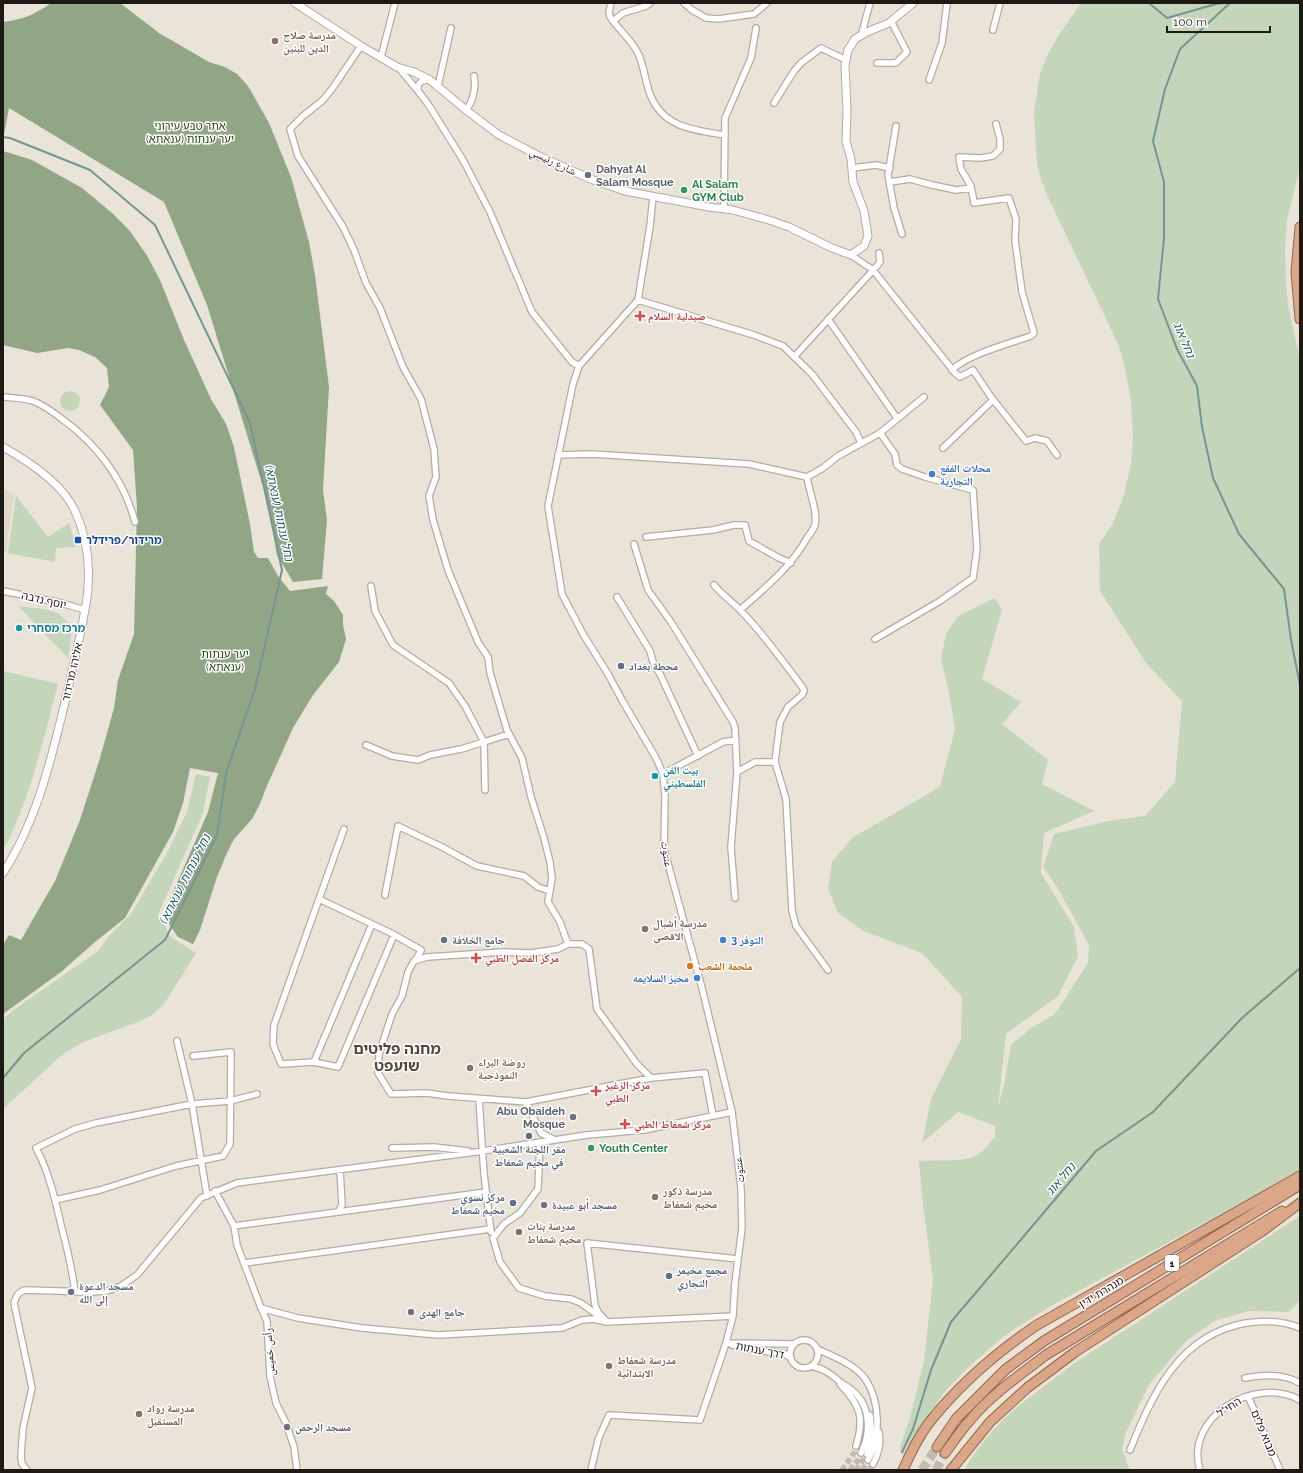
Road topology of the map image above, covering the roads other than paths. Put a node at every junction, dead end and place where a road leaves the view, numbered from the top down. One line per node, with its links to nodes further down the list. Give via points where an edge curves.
1 (295, 3): 17 (street, شارع رئيسي)
2 (396, 3): 18 (street)
3 (612, 3): 11 (street, via 609,12)
4 (650, 3): 11 (street, via 623,13)
5 (684, 3): 6 (street, via 706,18 718,19 754,14)
6 (767, 3)
7 (870, 3): 16 (street)
8 (913, 3): 12 (street)
9 (947, 3): 24 (street, via 942,43)
10 (1000, 3): 15 (street)
11 (613, 21): 31 (street, via 638,54 649,93 660,111 689,130)
12 (891, 21): 16 (street); 20 (street, via 907,52 896,63)
13 (451, 28): 25 (street)
14 (756, 28): 31 (street, via 752,58 725,118)
15 (993, 30)
16 (860, 36): 19 (street, via 848,50)
17 (362, 46): 18 (street, شارع رئيسي); 71 (street, via 322,101 290,129 298,156 346,233 366,284 380,308 404,367 421,399 434,449 436,477 429,496 433,520 448,570 478,642 488,657 492,680)
18 (381, 57): 21 (street, شارع رئيسي)
19 (846, 60): 27 (street, via 821,48 794,71); 32 (street, via 846,132)
20 (877, 64)
21 (397, 67): 23 (street, شارع رئيسي); 26 (street)
22 (474, 76): 28 (street, via 473,99)
23 (430, 80): 25 (street, شارع رئيسي); 26 (street, via 420,82)
24 (930, 80)
25 (438, 86): 28 (street, شارع رئيسي)
26 (418, 91): 47 (street, via 463,160 490,212 532,312 572,362)
27 (774, 102)
28 (466, 110): 36 (street, شارع رئيسي, via 499,135 541,156 610,187)
29 (996, 124): 35 (street, via 1000,149 993,156 959,157 961,169)
30 (896, 126): 33 (street)
31 (726, 135): 37 (street)
32 (852, 168): 33 (street, via 876,165); 41 (street, via 853,182 864,211 868,236 864,246)
33 (890, 168): 34 (street)
34 (890, 182): 35 (street, via 910,179 956,190); 39 (street)
35 (971, 188): 48 (street, via 974,203 1010,198 1016,219 1015,240 1022,292 1034,333 973,356)
36 (653, 197): 37 (street, شارع رئيسي); 43 (street)
37 (724, 209): 41 (street, شارع رئيسي, via 749,213 769,220)
38 (1300, 227): 45 (highway, via 1296,272)
39 (902, 234)
40 (879, 253): 42 (street, via 880,262)
41 (851, 254): 42 (street)
42 (873, 270): 44 (street); 48 (street)
43 (638, 300): 46 (street, via 769,340 783,346); 47 (street)
44 (828, 319): 46 (street); 52 (street)
45 (1300, 319)
46 (794, 357): 54 (street, via 812,374 856,432)
47 (579, 366): 58 (street, عنتوت)
48 (952, 370): 51 (street, via 960,376 973,370)
49 (3, 397): 60 (street, via 33,401 46,407 85,437 117,478 127,496)
50 (924, 397): 52 (street)
51 (993, 400): 56 (street); 57 (street, via 1026,441 1035,438 1047,441)
52 (898, 418): 53 (street)
53 (880, 433): 54 (street); 70 (street, via 895,454 897,465 902,469 973,490 977,549 973,578 940,601)
54 (861, 443): 59 (street)
55 (3, 447): 68 (street, אליהו מרידור, via 43,474 68,499 74,510 84,540 88,565)
56 (943, 448)
57 (1057, 455)
58 (558, 456): 59 (street, via 592,454 749,464); 78 (street, عنتوت, via 548,506 562,594 656,758)
59 (808, 477): 63 (street, via 809,490 816,510 815,525)
60 (135, 522)
61 (646, 537): 63 (street, via 745,525 749,542)
62 (634, 544): 72 (street, via 648,590 671,622 733,722)
63 (791, 563): 69 (street)
64 (714, 585): 69 (street)
65 (371, 586): 73 (street, via 375,611 393,645 449,683 465,706)
66 (3, 591): 68 (street, יוסף נדבה)
67 (617, 597): 75 (street, via 650,651)
68 (85, 610): 81 (street, אליהו מרידור, via 70,681 36,806 21,844)
69 (740, 610): 76 (street, via 804,691 788,707 780,722)
70 (875, 639)
71 (509, 734): 73 (street); 82 (street, via 522,758 544,838 552,878)
72 (736, 740): 75 (street, via 724,742); 77 (street)
73 (484, 742): 74 (street, via 418,760 392,756); 79 (street)
74 (366, 745)
75 (698, 756): 78 (street)
76 (775, 762): 77 (street, via 755,762); 90 (street, via 786,799 792,911 796,926)
77 (737, 772): 84 (street, via 732,847)
78 (662, 774): 100 (street, عنتوت, via 665,796 664,849)
79 (485, 790)
80 (344, 829): 85 (street)
81 (3, 873)
82 (550, 891): 83 (street, via 538,887 524,876 477,866 398,826); 88 (street, via 548,902 560,922)
83 (385, 895)
84 (735, 898)
85 (319, 899): 86 (street); 93 (street, via 274,1025 273,1044 281,1064)
86 (372, 924): 87 (street); 93 (street)
87 (394, 934): 89 (street, via 421,950); 93 (street, via 338,1067)
88 (568, 944): 89 (street, via 558,949 531,953 503,952 427,957); 94 (street, via 582,944 589,949 597,1009)
89 (414, 961): 96 (street, via 408,972 402,996 386,1028 379,1054 378,1073 391,1094 427,1093)
90 (828, 970)
91 (177, 1041): 99 (street)
92 (193, 1056): 97 (street, via 231,1052)
93 (314, 1062)
94 (650, 1078): 98 (street); 101 (street, via 705,1073)
95 (257, 1094): 97 (street)
96 (479, 1099): 98 (street); 105 (street)
97 (230, 1101): 99 (street); 107 (street, via 230,1144 223,1156)
98 (526, 1102): 102 (street, via 540,1133)
99 (192, 1104): 107 (street); 114 (street, via 96,1123 75,1129 36,1148)
100 (732, 1112): 101 (street); 121 (street, عنتوت, via 741,1188 742,1228)
101 (714, 1116): 102 (street, via 644,1130)
102 (555, 1140): 103 (street)
103 (540, 1142): 105 (street); 120 (street, via 538,1189 520,1213 504,1224)
104 (392, 1148): 106 (street, via 434,1147)
105 (482, 1151): 106 (street); 112 (street)
106 (476, 1152): 108 (street)
107 (202, 1160): 113 (street); 114 (street, via 100,1190)
108 (340, 1170): 111 (street, via 237,1183); 117 (street, via 342,1205)
109 (1300, 1176): 147 (highway, via 1037,1325 1007,1346 942,1408 928,1425)
110 (1300, 1185): 139 (highway, מנהרת ידין / 1, via 1044,1341 1006,1369 956,1419)
111 (215, 1191): 113 (street); 118 (street, رأس خميس)
112 (486, 1192): 117 (street); 119 (street)
113 (207, 1196): 123 (street, via 202,1198 179,1223 137,1275 121,1286 107,1291)
114 (55, 1200): 123 (street)
115 (1300, 1200): 141 (highway, 1, via 1046,1355 990,1399)
116 (1300, 1203): 148 (highway, via 1261,1232 1075,1352 1027,1388 990,1422)
117 (338, 1212): 118 (street)
118 (234, 1226): 122 (street, رأس خميس, via 237,1245)
119 (490, 1229): 120 (street); 122 (street)
120 (493, 1238): 126 (street, via 500,1262 519,1288 545,1296 571,1299 581,1303)
121 (738, 1259): 125 (street, عنتوت); 126 (street, via 587,1243 595,1305)
122 (245, 1263): 124 (street, رأس خميس)
123 (75, 1292): 144 (street, via 25,1290 20,1291 14,1303 32,1388 23,1428 21,1456 22,1464)
124 (261, 1308): 126 (street, via 298,1318 362,1328 438,1335 562,1328 582,1320 593,1319); 145 (street, رأس خميس, via 267,1321 270,1376 276,1403 294,1447)
125 (733, 1316): 126 (street); 128 (street, عنتوت)
126 (607, 1322)
127 (1300, 1328): 140 (street, via 1270,1322 1252,1322 1223,1329 1200,1341 1189,1349 1171,1370 1146,1412)
128 (726, 1343): 129 (street, דרך ענתות); 131 (street, דרך ענתות); 146 (street, عنتوت, via 700,1420 609,1415 598,1440)
129 (794, 1344): 130 (street, via 800,1340 807,1340); 131 (street)
130 (817, 1349): 132 (street, via 818,1356); 143 (street, via 844,1362 866,1380 873,1395 880,1438 877,1456)
131 (790, 1357): 132 (street, via 793,1363 801,1368)
132 (811, 1366): 133 (street)
133 (828, 1373): 138 (street, via 856,1404 861,1427); 142 (street, via 857,1395 868,1408 872,1436)
134 (1245, 1378): 135 (street, via 1282,1376)
135 (1300, 1383)
136 (1248, 1396): 137 (street, החי"ל, via 1275,1393); 149 (street, החי"ל, via 1227,1406 1206,1428 1199,1448); 150 (street, מבוא פלים)
137 (1300, 1400)
138 (856, 1446)
139 (937, 1447)
140 (1130, 1450)
141 (945, 1453)
142 (864, 1454)
143 (870, 1462)
144 (27, 1470)
145 (298, 1470)
146 (590, 1470)
147 (903, 1470)
148 (951, 1470)
149 (1200, 1470)
150 (1280, 1470)

